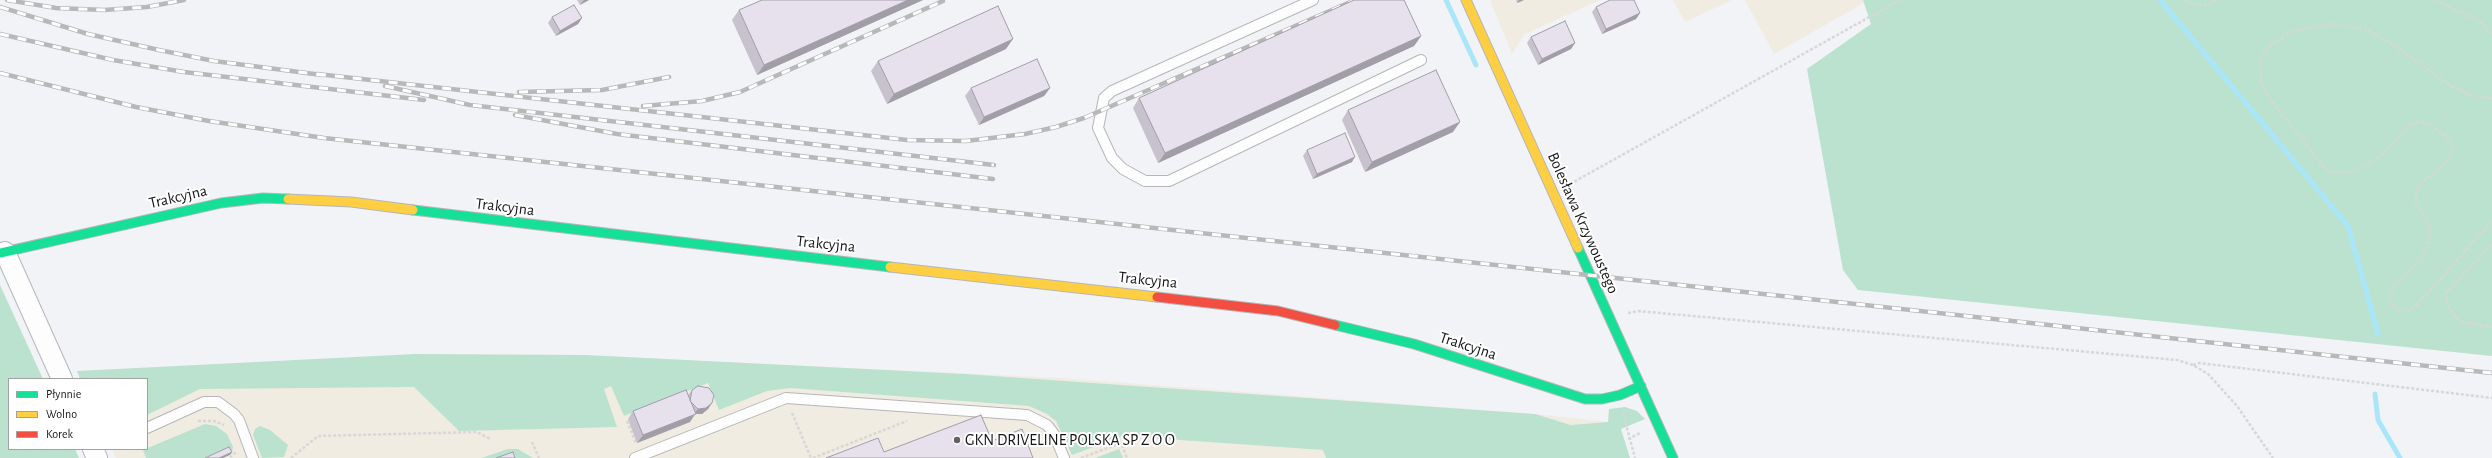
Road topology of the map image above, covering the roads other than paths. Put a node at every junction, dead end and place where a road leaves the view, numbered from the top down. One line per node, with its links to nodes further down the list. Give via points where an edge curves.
1 (1313, 0): 3 (lane, via 1112,91 1104,98 1098,128 1112,158 1123,169 1145,181 1169,181)
2 (1466, 0): 6 (street, Bolesława Krzywoustego)
3 (1421, 60)
4 (3, 253): 5 (street); 6 (street, Trakcyjna, via 221,203 263,198 351,202 592,233 1278,311 1414,344 1585,399 1620,395)
5 (62, 378)
6 (1641, 386): 11 (street, Bolesława Krzywoustego)
7 (148, 428): 9 (lane, via 204,402 218,402 239,420)
8 (638, 457): 10 (lane, via 786,398 1027,415 1047,425 1054,434)
9 (253, 458)
10 (1064, 458)
11 (1673, 458)

